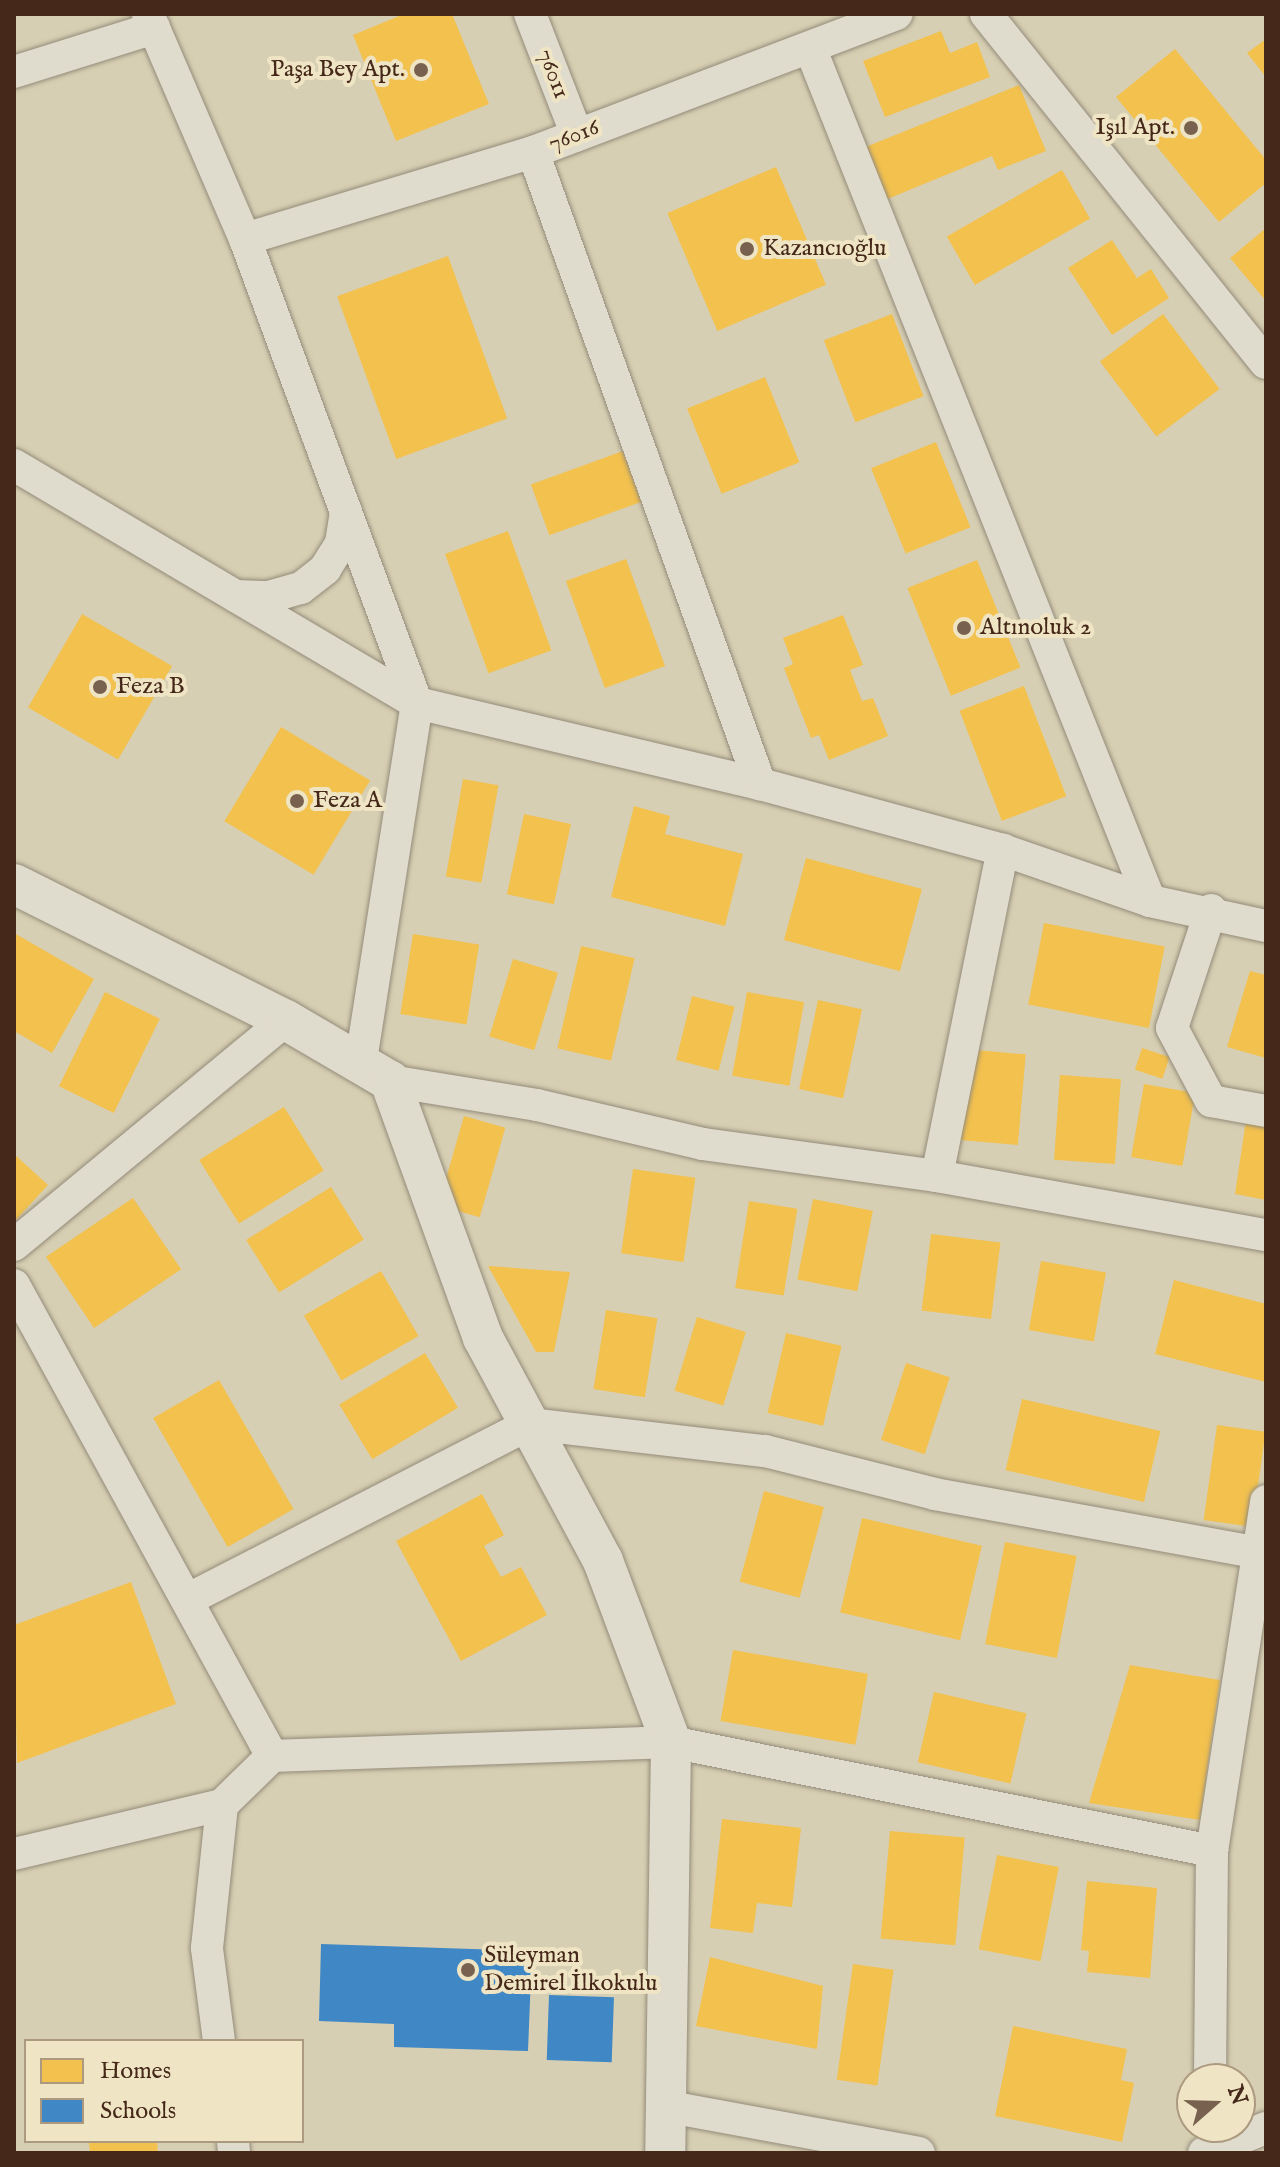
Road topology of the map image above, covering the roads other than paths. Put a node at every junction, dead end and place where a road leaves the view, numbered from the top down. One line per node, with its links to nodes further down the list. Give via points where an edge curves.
1 (530, 14): 7 (street, 76011)
2 (897, 14): 5 (street, 76016)
3 (986, 14): 10 (street)
4 (151, 21): 6 (street); 9 (street)
5 (811, 50): 7 (street, 76016); 18 (street)
6 (14, 72)
7 (577, 135): 8 (street, 76016)
8 (533, 152): 9 (street, 76016); 15 (street)
9 (245, 239): 12 (street)
10 (1266, 363)
11 (14, 465): 13 (street)
12 (346, 511): 13 (street, via 341,543 325,569 301,588 269,597); 14 (street)
13 (236, 596): 14 (street)
14 (417, 703): 15 (street); 22 (street)
15 (760, 784): 16 (street)
16 (1003, 850): 18 (street); 24 (street)
17 (14, 884): 21 (street)
18 (1150, 901): 19 (street)
19 (1211, 910): 20 (street); 23 (street, via 1172,1028 1211,1101)
20 (1266, 926)
21 (286, 1020): 22 (street); 26 (street)
22 (375, 1074): 24 (street, via 703,1144); 28 (street, via 483,1338)
23 (1266, 1111)
24 (937, 1176): 25 (street, via 1212,1221)
25 (1266, 1235)
26 (14, 1245)
27 (14, 1285): 31 (street)
28 (530, 1424): 30 (street, via 765,1451 935,1494); 31 (street); 32 (street, via 603,1561)
29 (1266, 1501): 30 (street)
30 (1254, 1552): 35 (street)
31 (187, 1600): 33 (street)
32 (671, 1742): 33 (street); 35 (street); 39 (street)
33 (272, 1756): 34 (street)
34 (222, 1805): 36 (street); 37 (street, via 207,1948)
35 (1212, 1851): 38 (street)
36 (14, 1854)
37 (219, 2039)
38 (1210, 2063)
39 (669, 2107): 40 (street); 41 (street)
40 (665, 2153)
41 (919, 2153)

